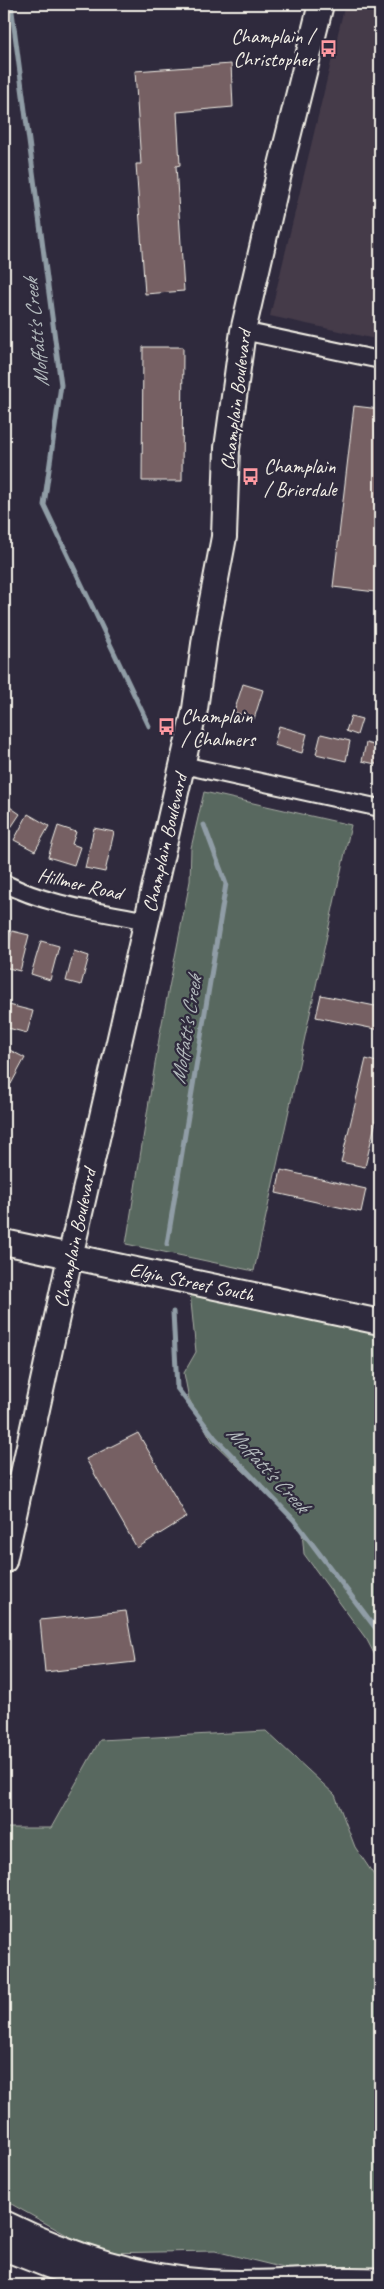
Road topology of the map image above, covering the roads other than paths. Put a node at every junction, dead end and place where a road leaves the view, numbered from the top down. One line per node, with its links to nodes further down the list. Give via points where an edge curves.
1 (321, 4): 2 (street, Champlain Boulevard)
2 (243, 331): 3 (street); 4 (street, Champlain Boulevard, via 227,448 226,515 221,557)
3 (380, 360)
4 (183, 765): 5 (street); 7 (street, Champlain Boulevard)
5 (380, 808)
6 (4, 883): 7 (street, Hillmer Road, via 56,904)
7 (148, 921): 9 (street, Champlain Boulevard)
8 (4, 1242): 9 (street, Elgin Street South)
9 (70, 1256): 10 (street, Elgin Street South); 11 (street, Champlain Boulevard)
10 (380, 1322)
11 (4, 1561)
12 (4, 2223): 14 (street, via 76,2254 181,2279 249,2282)
13 (4, 2248): 15 (street, via 53,2267)
14 (380, 2280)
15 (116, 2285)

